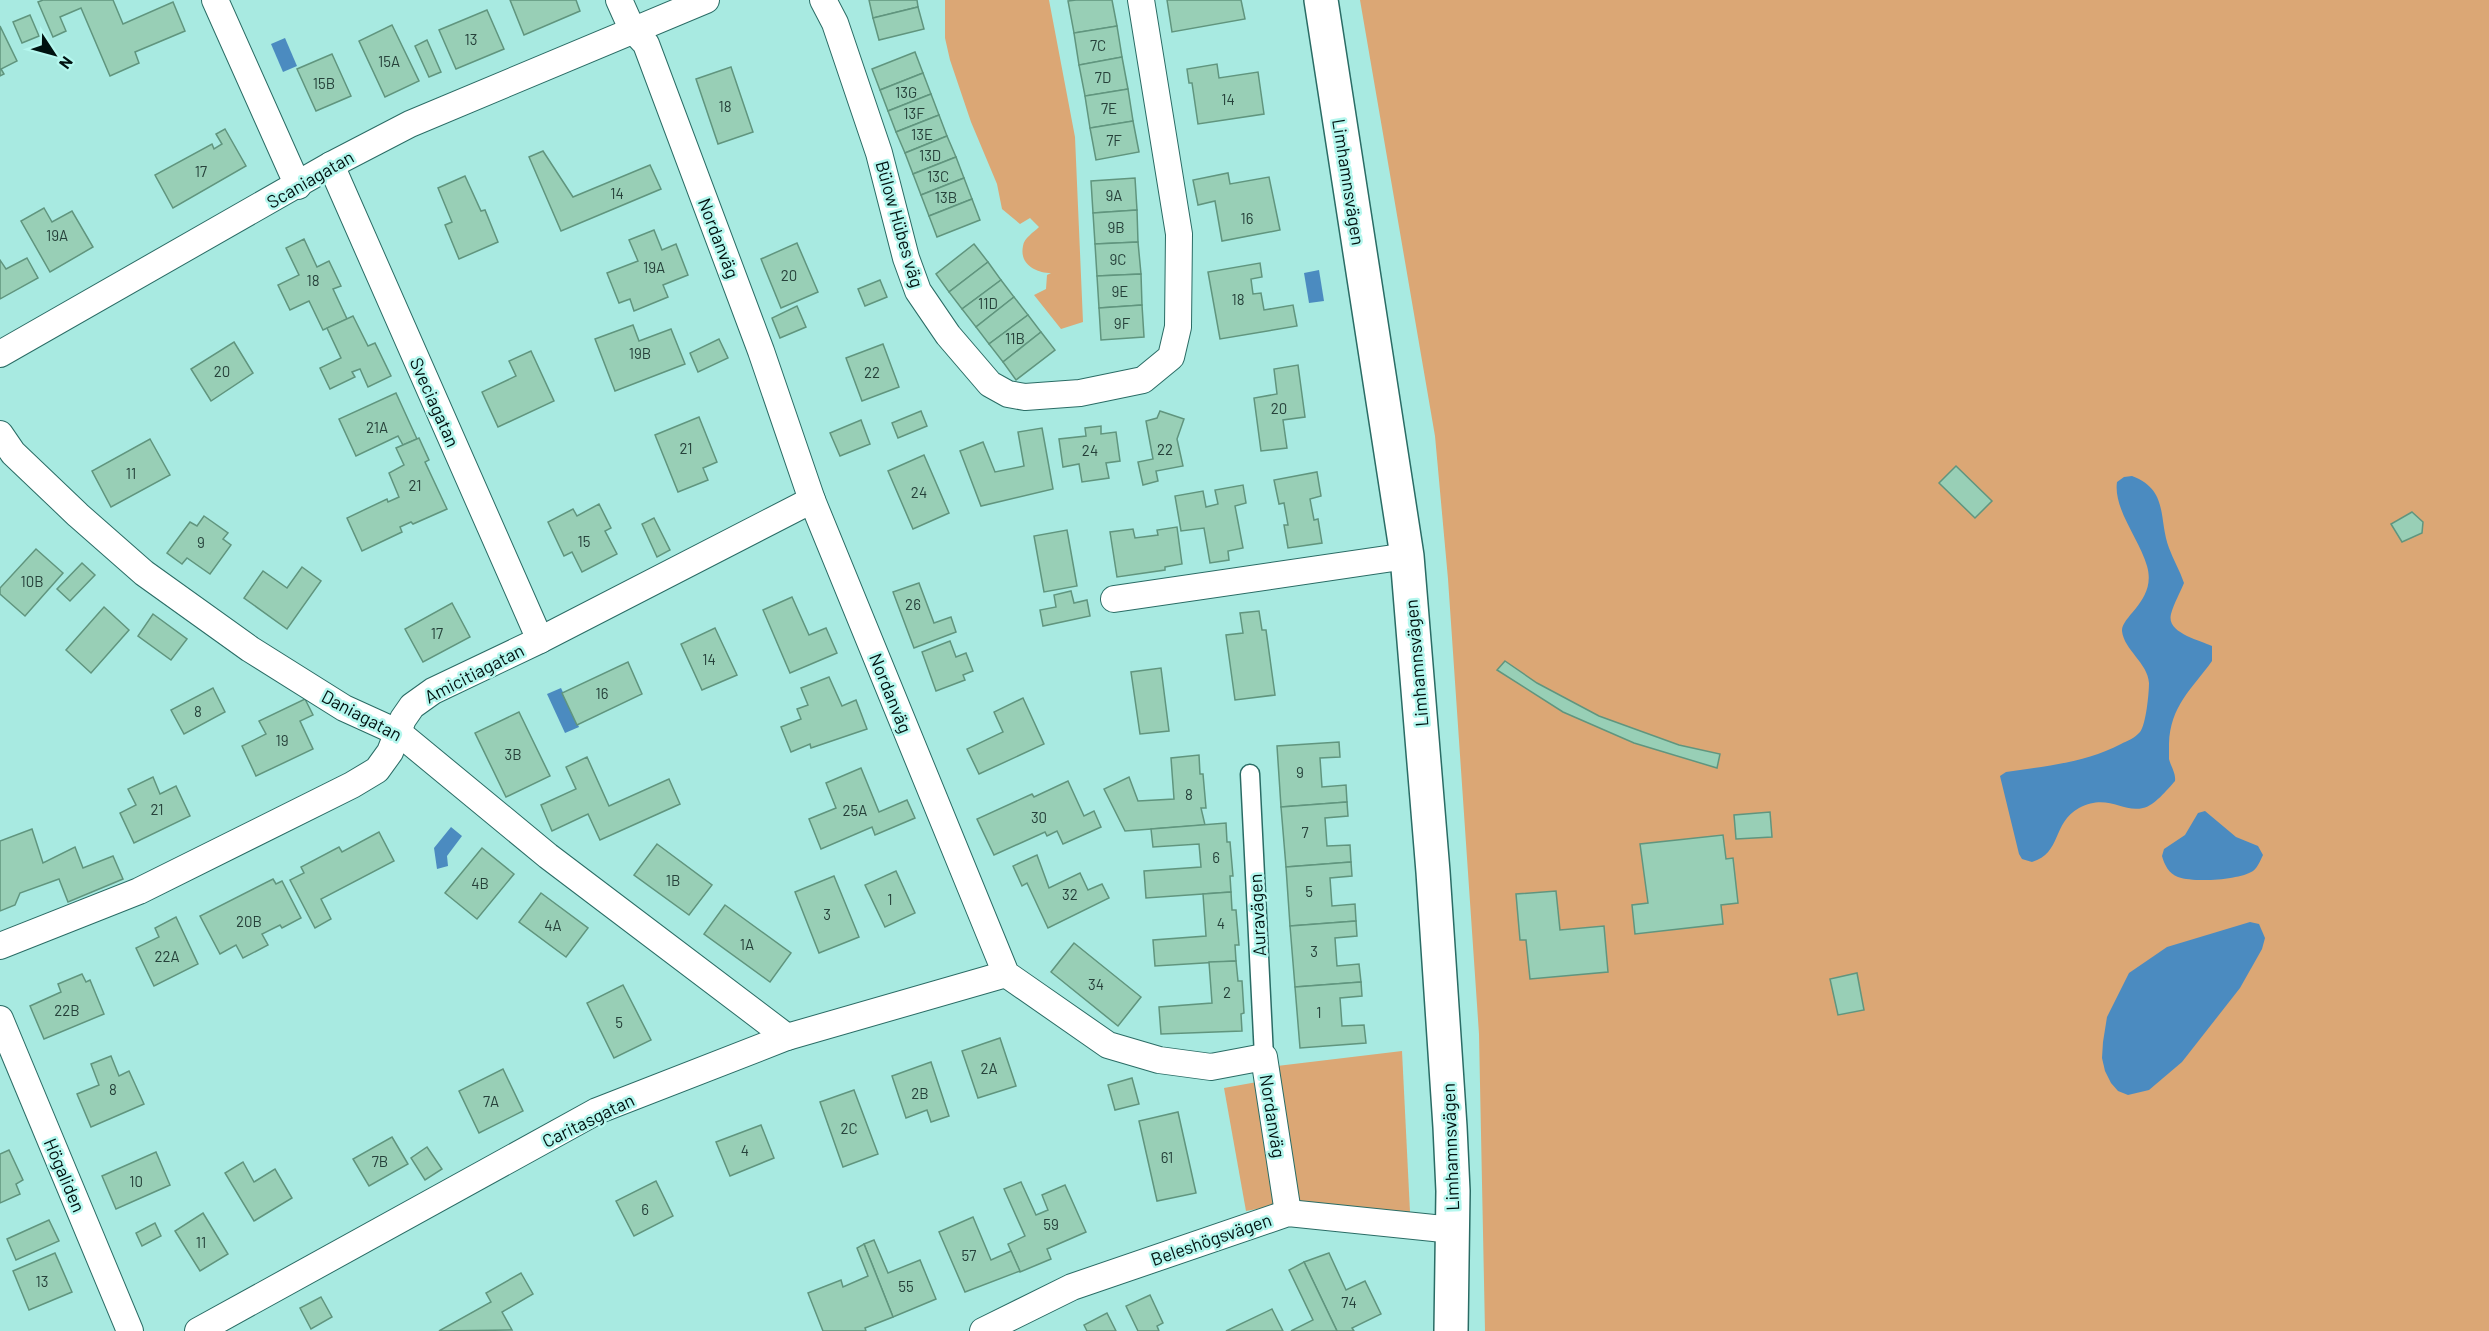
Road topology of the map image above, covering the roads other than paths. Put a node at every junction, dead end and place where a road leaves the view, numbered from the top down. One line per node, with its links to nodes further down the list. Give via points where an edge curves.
1 (215, 0): 9 (street)
2 (619, 0): 7 (street, Nordanväg)
3 (706, 0): 7 (street)
4 (823, 0): 5 (street, Bülow Hübes väg, via 835,23 879,153 918,291 948,335 990,384 1025,397 1080,393 1143,380 1171,357 1178,327 1179,234)
5 (1141, 0)
6 (1321, 0): 13 (main road, Limhamnsvägen)
7 (632, 30): 8 (street, Scaniagatan, via 410,124); 12 (street, Nordanväg, via 646,44 762,351)
8 (331, 165): 9 (street, Scaniagatan); 15 (street, Sveciagatan)
9 (298, 186): 10 (street, Scaniagatan)
10 (0, 354)
11 (0, 434): 16 (street, Daniagatan, via 13,453 144,573 250,649 334,702)
12 (812, 500): 15 (street, Amicitiagatan); 19 (street, Nordanväg)
13 (1407, 556): 14 (street); 24 (main road, Limhamnsvägen, via 1433,872)
14 (1114, 598)
15 (540, 640): 16 (street, Amicitiagatan, via 433,691 412,706)
16 (399, 732): 18 (street, Amicitiagatan, via 377,770 352,786 139,891); 21 (street, Daniagatan, via 557,863)
17 (1250, 774): 22 (street, Auravägen)
18 (0, 946)
19 (1006, 974): 21 (street, Caritasgatan); 22 (street, Nordanväg, via 1108,1045 1159,1059 1211,1067)
20 (0, 1019): 25 (street, Högaliden)
21 (787, 1037): 26 (street, Caritasgatan, via 597,1111)
22 (1264, 1057): 23 (street, Nordanväg)
23 (1288, 1213): 24 (street, Beleshögsvägen); 27 (street, Beleshögsvägen, via 1072,1287)
24 (1453, 1230): 28 (main road, Limhamnsvägen)
25 (130, 1331)
26 (198, 1331)
27 (983, 1331)
28 (1450, 1331)

